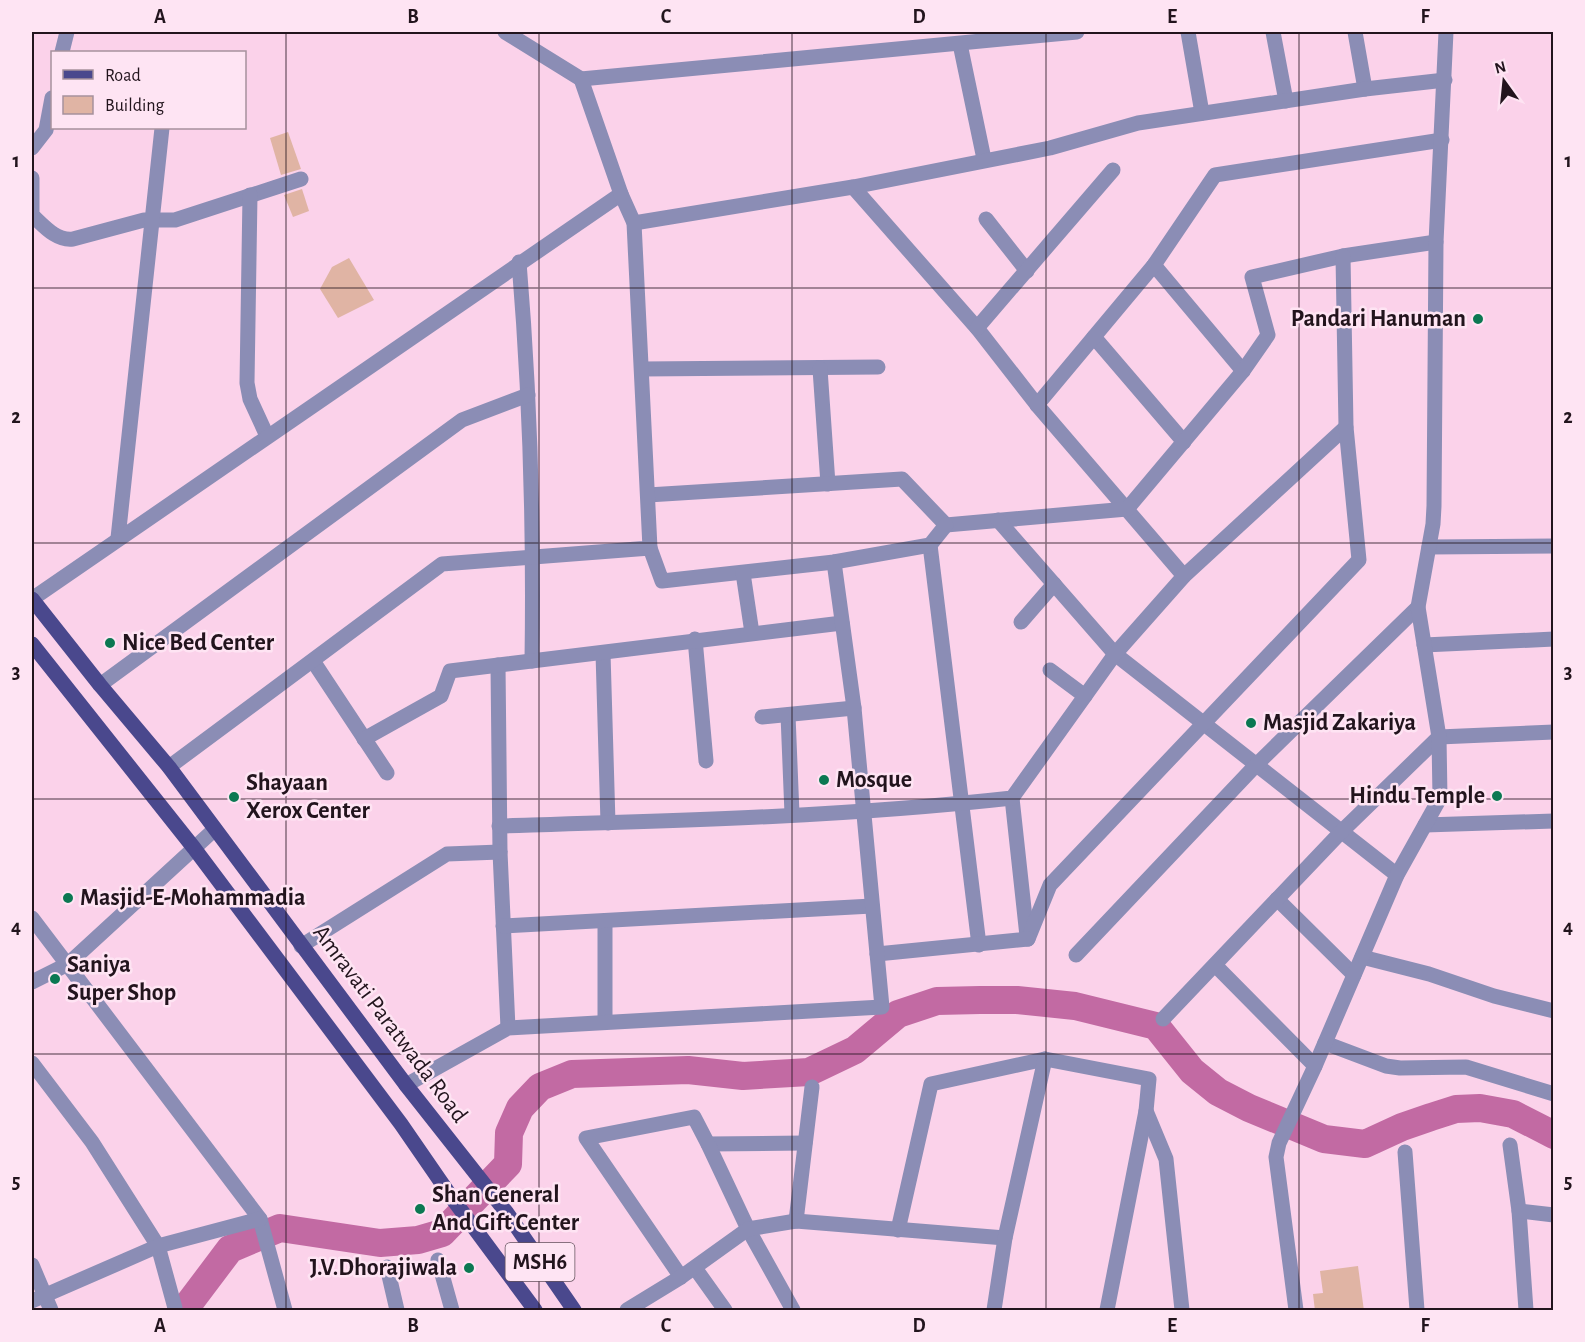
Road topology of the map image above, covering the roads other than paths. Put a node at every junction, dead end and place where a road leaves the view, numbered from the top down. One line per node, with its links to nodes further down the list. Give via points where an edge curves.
1 (67, 32): 9 (street)
2 (1077, 32): 8 (street)
3 (1188, 32): 15 (street)
4 (1274, 32): 13 (street)
5 (1355, 32): 12 (street)
6 (1446, 32): 11 (street)
7 (513, 34): 10 (street)
8 (960, 44): 10 (street); 19 (street)
9 (62, 51)
10 (581, 79): 24 (street)
11 (1445, 80): 12 (street); 17 (street)
12 (1365, 89): 13 (street)
13 (1286, 101): 15 (street)
14 (51, 103): 18 (street, via 46,130)
15 (1202, 113): 19 (street, via 1138,123 1050,147)
16 (162, 129): 27 (street)
17 (1442, 140): 29 (street); 32 (street, via 1215,175)
18 (32, 148)
19 (984, 159): 23 (street)
20 (1113, 170): 33 (street)
21 (32, 178): 27 (street, via 32,215 64,240)
22 (301, 179): 25 (street)
23 (853, 187): 28 (street); 34 (street)
24 (621, 194): 28 (street); 31 (street)
25 (250, 195): 27 (street, via 176,219); 43 (street, via 247,383)
26 (986, 219): 33 (street)
27 (151, 220): 50 (street)
28 (634, 223): 37 (street)
29 (1436, 242): 30 (street); 53 (street, via 1434,506)
30 (1342, 256): 39 (street, via 1252,277 1268,335); 42 (street)
31 (519, 262): 40 (street); 43 (street)
32 (1154, 265): 35 (street); 39 (street)
33 (1027, 271): 34 (street)
34 (977, 328): 41 (street)
35 (1094, 337): 41 (street); 44 (street)
36 (878, 367): 38 (street)
37 (642, 369): 38 (street); 46 (street)
38 (820, 369): 45 (street)
39 (1243, 370): 44 (street)
40 (528, 395): 55 (street); 75 (street, via 462,420)
41 (1037, 405): 47 (street)
42 (1346, 427): 58 (street); 80 (street, via 1359,560)
43 (267, 436): 50 (street)
44 (1184, 442): 47 (street)
45 (828, 484): 46 (street); 49 (street, via 902,480)
46 (648, 495): 54 (street)
47 (1127, 509): 48 (street); 58 (street)
48 (998, 520): 49 (street); 59 (street)
49 (946, 525): 51 (street)
50 (118, 538): 60 (street)
51 (930, 545): 56 (street); 89 (street)
52 (1554, 546): 53 (street)
53 (1429, 547): 61 (street)
54 (650, 548): 55 (street); 57 (street, via 662,581)
55 (533, 559): 71 (street, via 442,564); 72 (street)
56 (834, 562): 57 (street); 63 (street)
57 (743, 573): 64 (street)
58 (1185, 576): 70 (street)
59 (1054, 584): 62 (street); 70 (street)
60 (32, 599): 75 (main road, Amravati Paratwada Road / MSH6)
61 (1418, 607): 68 (street); 85 (street)
62 (1021, 622)
63 (842, 623): 64 (street); 77 (street)
64 (752, 633): 65 (street)
65 (695, 639): 69 (street); 84 (street)
66 (1554, 639): 68 (street)
67 (32, 644): 98 (main road, MSH6)
68 (1424, 645): 82 (street)
69 (603, 653): 72 (street); 93 (street)
70 (1115, 654): 76 (street); 80 (street)
71 (313, 661): 83 (street); 86 (street)
72 (532, 661): 73 (street)
73 (498, 665): 83 (street, via 450,671 441,696); 95 (street)
74 (1050, 670): 76 (street)
75 (100, 685): 86 (main road, Amravati Paratwada Road / MSH6)
76 (1085, 696): 88 (street)
77 (854, 708): 78 (street); 90 (street)
78 (788, 715): 79 (street); 91 (street)
79 (762, 717)
80 (1203, 723): 85 (street); 106 (street, via 1050,885)
81 (1554, 732): 82 (street)
82 (1439, 737): 94 (street, via 1440,798); 97 (street)
83 (364, 739): 87 (street)
84 (706, 761)
85 (1256, 765): 97 (street); 110 (street)
86 (169, 767): 96 (main road, Amravati Paratwada Road / MSH6)
87 (387, 773)
88 (1012, 798): 89 (street); 106 (street)
89 (962, 804): 90 (street); 107 (street)
90 (863, 811): 91 (street); 102 (street)
91 (792, 814): 93 (street)
92 (1554, 821): 94 (street)
93 (608, 823): 95 (street)
94 (1425, 825): 100 (street)
95 (499, 826): 99 (street)
96 (215, 829): 98 (street); 108 (main road, Amravati Paratwada Road / MSH6)
97 (1341, 832): 100 (street); 101 (street)
98 (194, 848): 112 (street); 150 (main road, MSH6, via 402,1124)
99 (500, 852): 105 (street); 108 (street, via 447,854)
100 (1397, 875): 111 (street)
101 (1277, 899): 113 (street); 114 (street)
102 (872, 906): 104 (street); 109 (street)
103 (32, 918): 112 (street)
104 (605, 921): 105 (street); 118 (street)
105 (503, 926): 119 (street)
106 (1028, 939): 107 (street)
107 (979, 945): 109 (street)
108 (301, 946): 124 (main road, Amravati Paratwada Road / MSH6)
109 (876, 954): 118 (street, via 882,1007)
110 (1076, 955)
111 (1362, 957): 114 (street); 116 (street)
112 (68, 964): 115 (street); 135 (street)
113 (1215, 964): 117 (street); 123 (street)
114 (1354, 975): 120 (street)
115 (32, 982)
116 (1554, 1011)
117 (1163, 1019)
118 (605, 1022): 119 (street)
119 (508, 1028): 124 (street)
120 (1325, 1043): 123 (street); 126 (street, via 1393,1067 1466,1067)
121 (1045, 1059): 127 (street, via 1149,1079); 137 (street, via 931,1084); 138 (street)
122 (32, 1063): 139 (street, via 92,1142)
123 (1315, 1066): 158 (street, via 1276,1157)
124 (406, 1085): 151 (main road, Amravati Paratwada Road / MSH6, via 507,1213)
125 (812, 1086): 128 (street)
126 (1554, 1094)
127 (1146, 1111): 156 (street); 157 (street, via 1166,1159)
128 (805, 1143): 129 (street); 134 (street)
129 (708, 1144): 136 (street); 144 (street, via 694,1117 586,1138)
130 (1510, 1145): 132 (street)
131 (1405, 1152): 159 (street)
132 (1519, 1211): 133 (street); 160 (street)
133 (1554, 1215)
134 (796, 1221): 136 (street); 137 (street)
135 (262, 1224): 139 (street); 147 (street)
136 (748, 1229): 143 (street); 154 (street)
137 (898, 1230): 138 (street)
138 (1005, 1238): 155 (street)
139 (158, 1246): 145 (street); 146 (street)
140 (438, 1260): 149 (street)
141 (32, 1265): 145 (street)
142 (387, 1267): 148 (street)
143 (695, 1268): 144 (street); 153 (street)
144 (681, 1277): 152 (street)
145 (43, 1303)
146 (175, 1308)
147 (285, 1311)
148 (397, 1311)
149 (452, 1311)
150 (535, 1311)
151 (573, 1311)
152 (627, 1311)
153 (725, 1311)
154 (793, 1311)
155 (994, 1311)
156 (1107, 1311)
157 (1182, 1311)
158 (1296, 1311)
159 (1418, 1311)
160 (1526, 1311)

